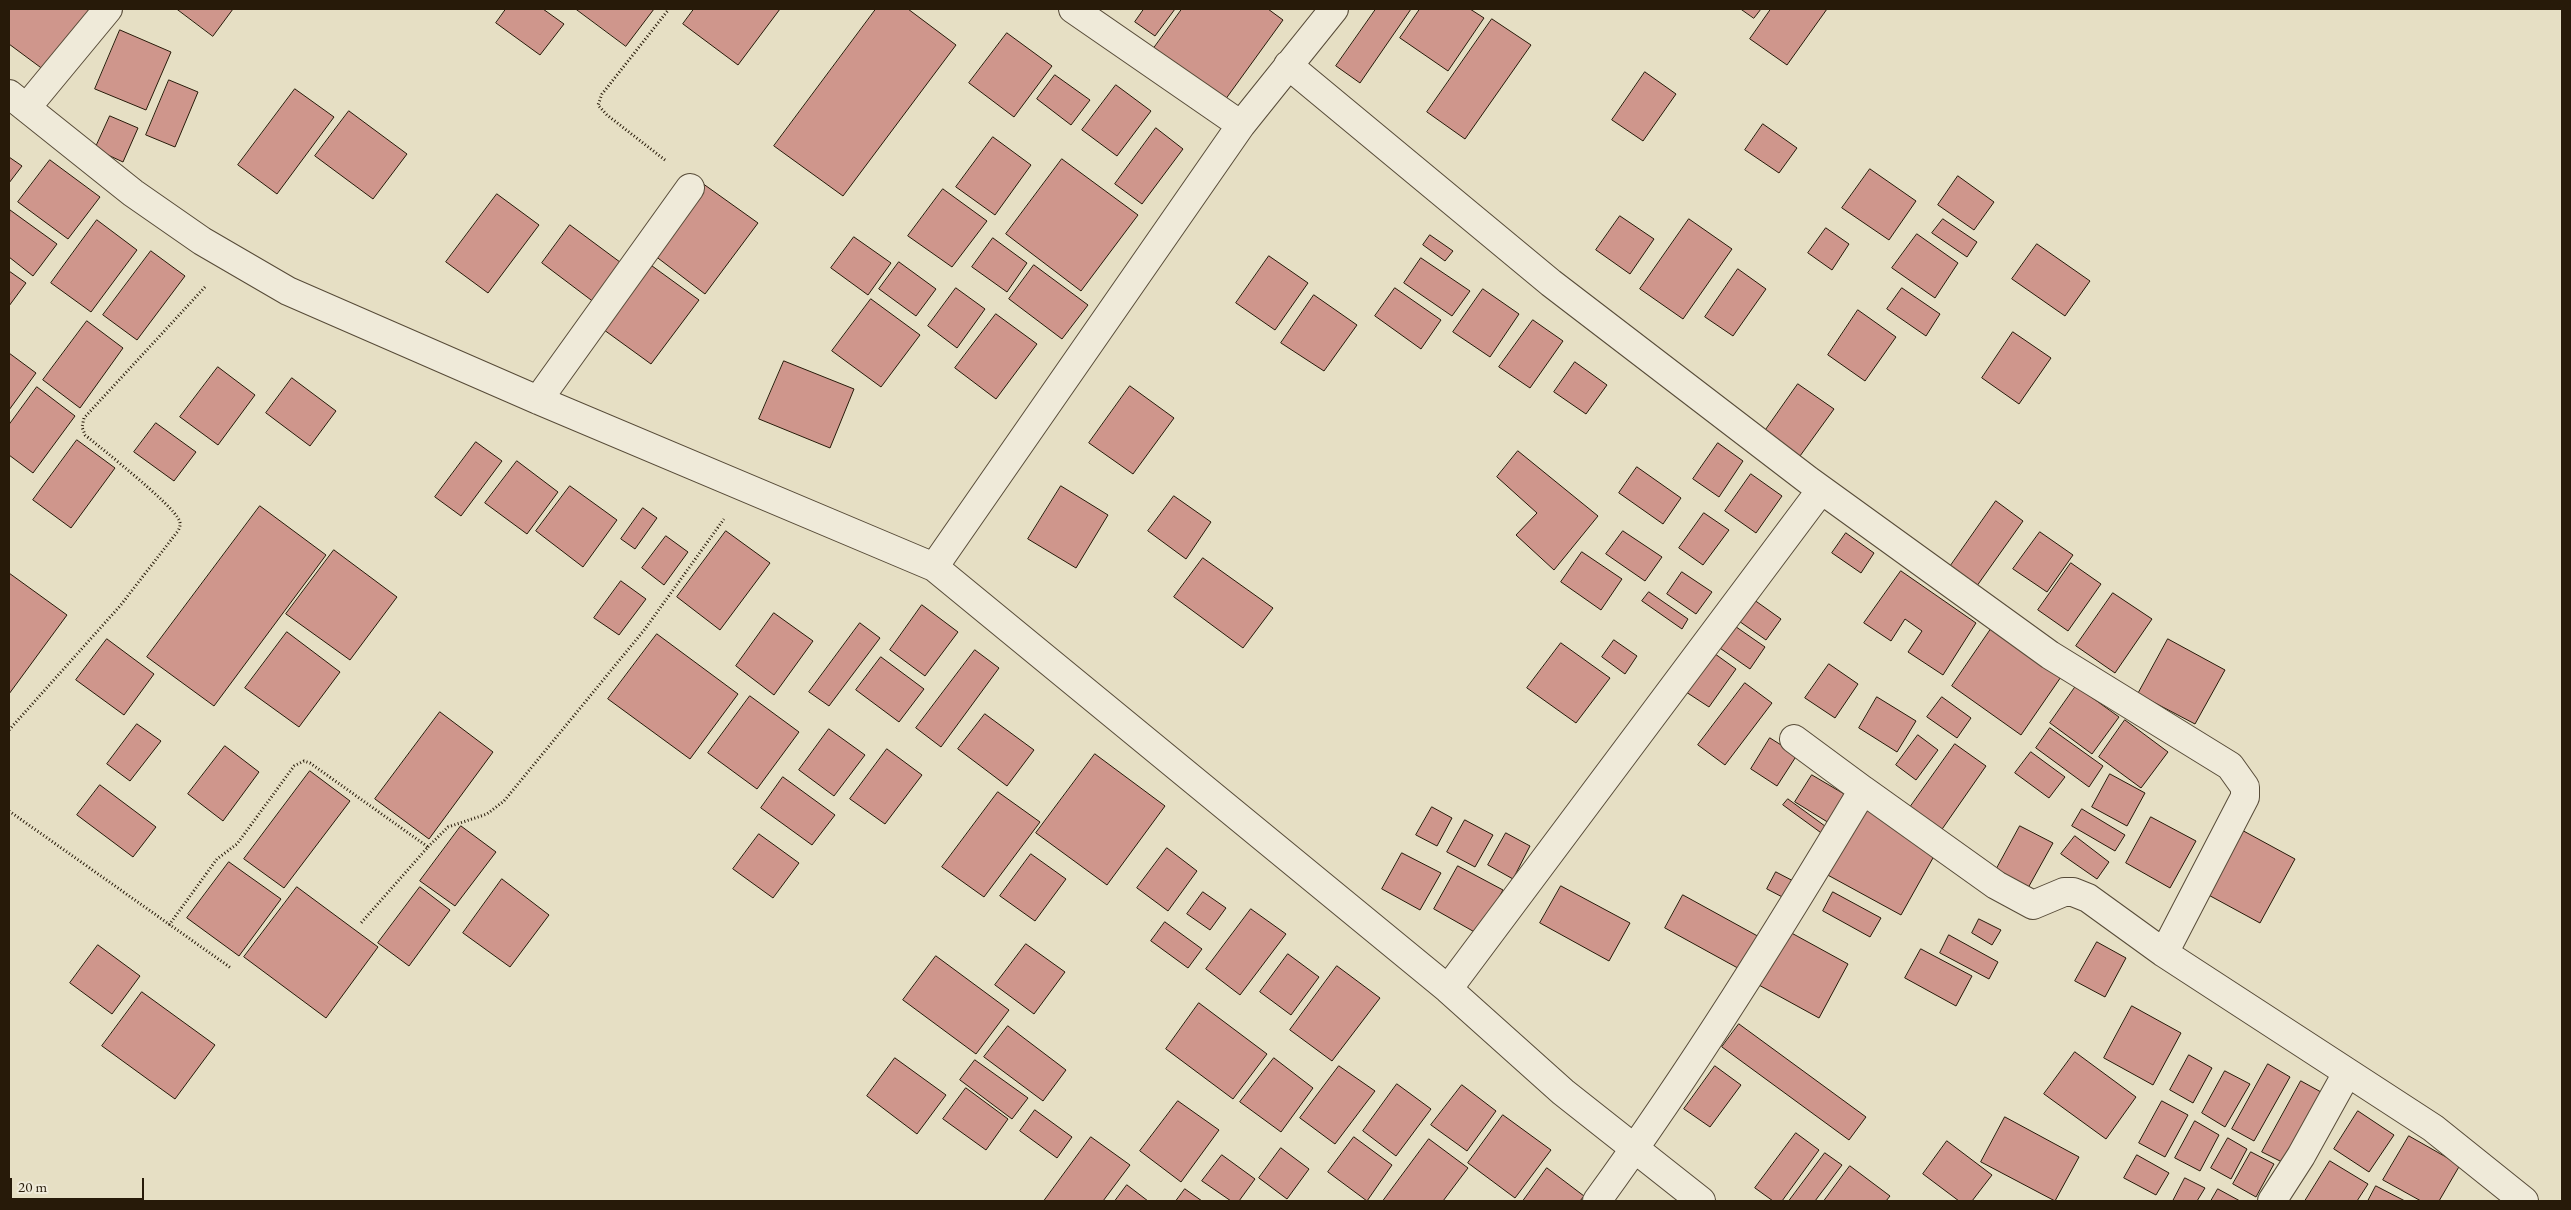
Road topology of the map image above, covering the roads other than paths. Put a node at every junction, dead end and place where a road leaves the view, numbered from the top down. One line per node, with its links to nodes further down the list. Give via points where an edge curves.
1 (108, 9): 5 (street)
2 (1073, 9): 6 (street)
3 (1334, 9): 4 (street)
4 (1288, 65): 6 (street); 9 (street, via 1551,282)
5 (18, 100): 8 (street, via 133,193 202,241 288,291)
6 (1241, 125): 10 (street)
7 (690, 188): 8 (street)
8 (538, 400): 10 (street)
9 (1821, 490): 13 (street, via 2050,655 2230,766 2240,778 2245,787 2245,797); 14 (street)
10 (934, 566): 14 (street)
11 (1794, 739): 12 (street)
12 (1863, 790): 13 (street, via 1996,885 2026,902 2033,905 2053,895 2073,892 2088,898); 16 (street, via 1764,953)
13 (2164, 953): 15 (street)
14 (1448, 989): 16 (street, via 1563,1092)
15 (2347, 1073): 19 (street); 20 (street, via 2433,1128)
16 (1635, 1149): 17 (street); 18 (street)
17 (1597, 1201)
18 (1701, 1201)
19 (2272, 1201)
20 (2524, 1201)

